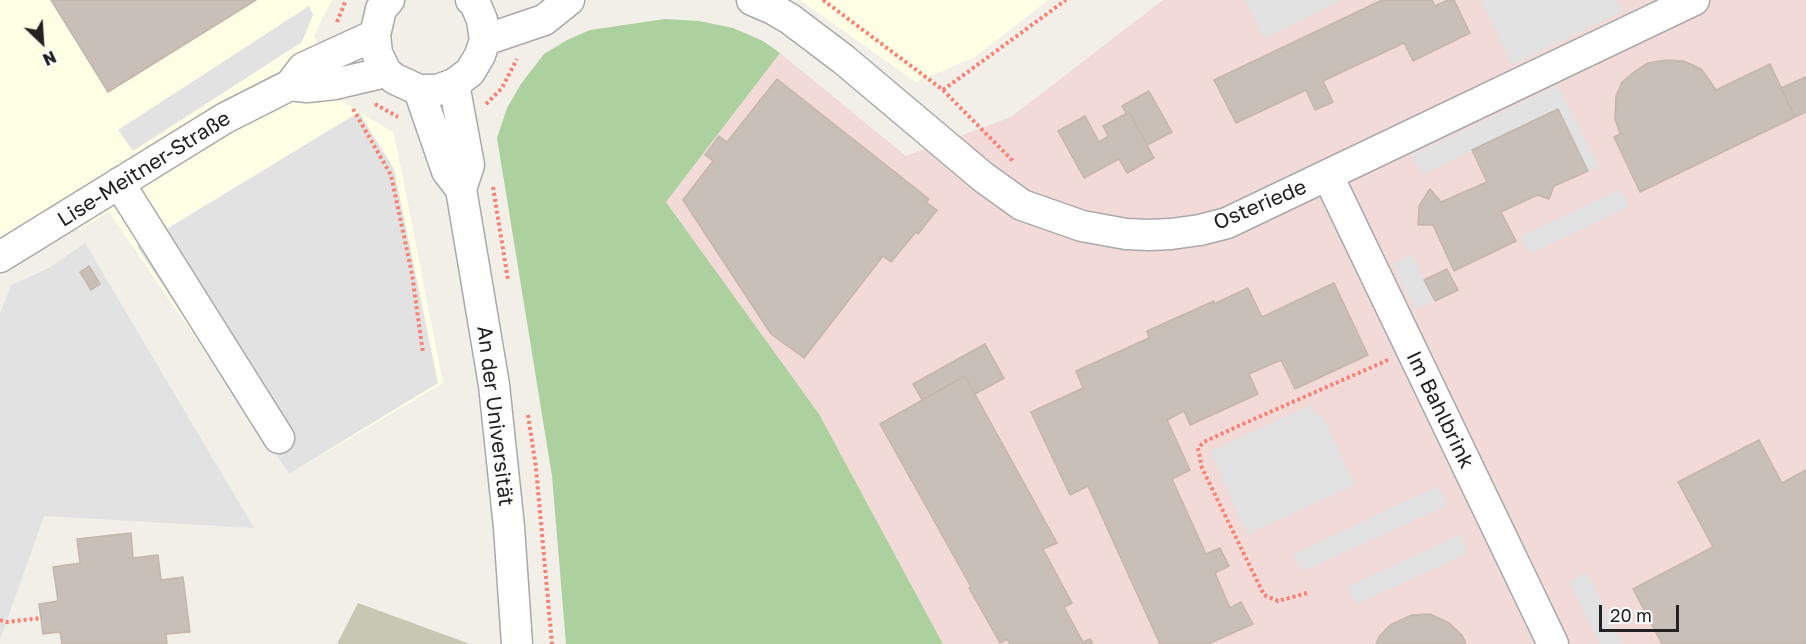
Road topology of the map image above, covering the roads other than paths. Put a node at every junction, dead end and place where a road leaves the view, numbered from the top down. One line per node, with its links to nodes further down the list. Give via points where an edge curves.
1 (389, 0): 6 (street, via 381,9)
2 (569, 0): 7 (street, via 544,20)
3 (752, 0): 12 (street, Osteriede, via 790,19 817,39 1022,205 1082,226 1149,235 1200,230 1227,223)
4 (1694, 0): 12 (street, Osteriede)
5 (479, 1): 7 (street)
6 (375, 35): 8 (street, via 377,53); 10 (street, via 303,68)
7 (485, 40): 9 (street, via 470,72)
8 (386, 72): 10 (street, via 335,84); 11 (street)
9 (454, 84): 11 (street, via 437,90); 14 (street, An der Universität, via 469,165)
10 (290, 85): 13 (street, Lise-Meitner-Straße, via 225,118)
11 (418, 90): 14 (street, An der Universität, via 447,171)
12 (1328, 176): 18 (street, Im Bahlbrink)
13 (119, 183): 15 (street, Lise-Meitner-Straße); 16 (street)
14 (461, 189): 17 (street, An der Universität, via 494,385)
15 (0, 257)
16 (279, 438)
17 (517, 644)
18 (1553, 644)

